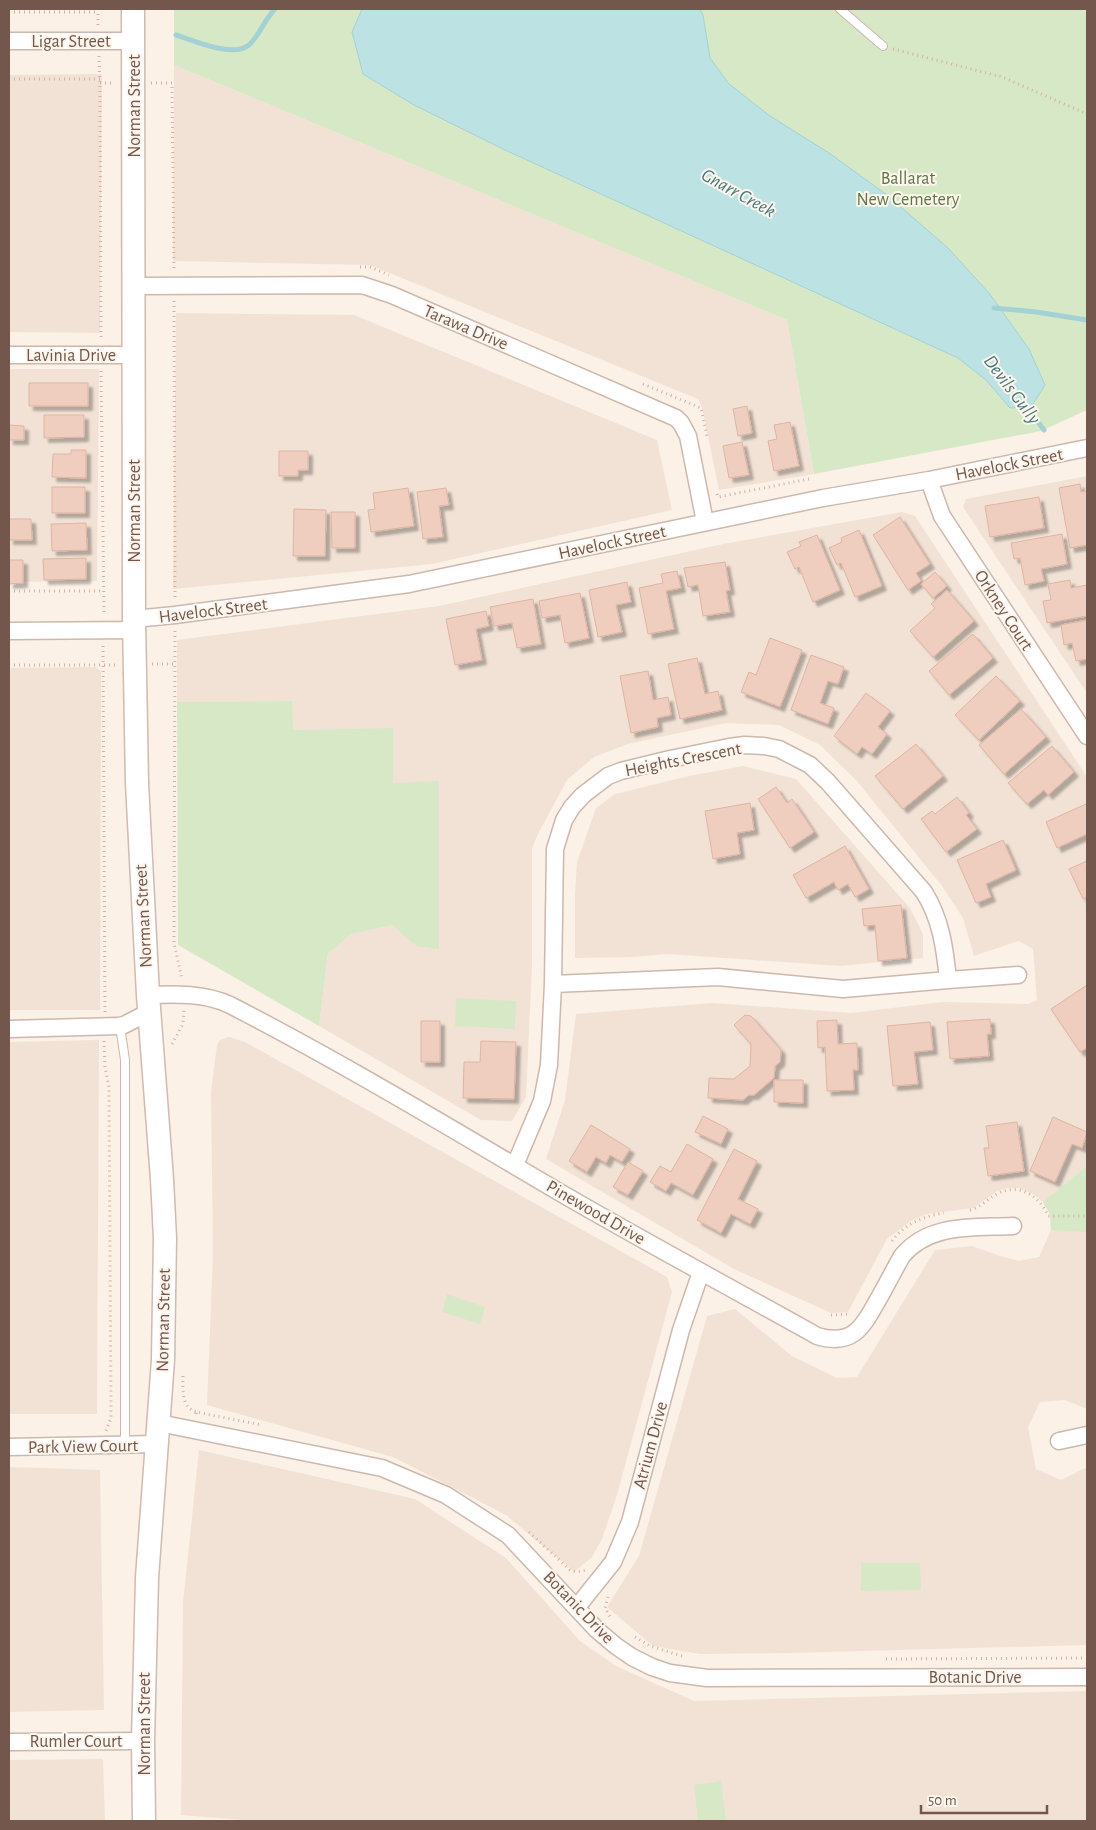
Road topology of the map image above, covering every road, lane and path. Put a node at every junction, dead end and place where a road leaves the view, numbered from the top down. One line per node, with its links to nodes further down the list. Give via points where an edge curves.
1 (133, 9): 6 (street, Norman Street)
2 (840, 9): 7 (lane)
3 (9, 12): 4 (path)
4 (98, 12)
5 (9, 41): 6 (street, Ligar Street)
6 (133, 41): 11 (street, Norman Street)
7 (883, 46): 12 (path, via 1002,77)
8 (98, 54): 10 (path)
9 (9, 79): 10 (path)
10 (100, 81): 11 (path); 16 (path)
11 (134, 83): 13 (street, Norman Street); 14 (path, via 172,83)
12 (1087, 114)
13 (134, 286): 14 (street, Tarawa Drive); 17 (street, Norman Street)
14 (174, 286): 22 (street, Tarawa Drive, via 362,285 374,288 665,412 686,429); 25 (path)
15 (9, 355): 16 (street, Lavinia Drive)
16 (101, 355): 17 (street, Lavinia Drive); 24 (path)
17 (134, 355): 26 (street, Norman Street)
18 (1087, 448): 20 (street, Havelock Street)
19 (809, 479): 21 (path)
20 (929, 480): 22 (street, Havelock Street); 33 (street, Orkney Court, via 942,516)
21 (718, 497)
22 (705, 522): 25 (street, Havelock Street, via 409,584)
23 (9, 591): 24 (path)
24 (104, 591): 28 (path)
25 (175, 615): 26 (street, Havelock Street); 30 (path)
26 (134, 625): 28 (street, Havelock Street); 29 (street, Norman Street)
27 (9, 631): 28 (street, Havelock Street)
28 (103, 631): 32 (path)
29 (134, 664): 30 (path); 32 (path); 38 (street, Norman Street, via 137,802)
30 (175, 664): 37 (path, via 174,943 182,972)
31 (9, 665): 32 (path)
32 (103, 665): 40 (path)
33 (1087, 736)
34 (1018, 975): 35 (street)
35 (948, 980): 36 (street, via 844,989 718,976); 36 (street, Heights Crescent, via 937,919 914,878 810,765 779,749 745,745 621,771 596,783 572,807 564,820 555,849)
36 (553, 984): 42 (street, Heights Crescent, via 546,1084)
37 (183, 995): 38 (street, Pinewood Drive); 39 (path); 42 (street, Pinewood Drive, via 212,998 230,1005)
38 (148, 1004): 40 (street); 45 (street, Norman Street, via 165,1238 164,1342)
39 (185, 1017)
40 (113, 1026): 41 (street); 48 (path, via 104,1051 109,1087 111,1275 111,1418); 49 (lane, Norman Street, via 125,1060)
41 (9, 1029)
42 (515, 1165): 44 (street, Pinewood Drive)
43 (1013, 1226): 44 (street, Pinewood Drive, via 942,1231 919,1239 902,1256 863,1326 841,1339 817,1336)
44 (701, 1272): 51 (street, Atrium Drive, via 681,1330 630,1522 613,1562)
45 (158, 1434): 49 (street, Park View Court); 52 (street, Botanic Drive, via 382,1468 446,1495 508,1535); 59 (street, Norman Street, via 147,1578)
46 (1087, 1435): 47 (street)
47 (1059, 1441)
48 (106, 1445): 49 (street, Park View Court); 50 (street, Park View Court)
49 (125, 1445)
50 (9, 1447)
51 (598, 1582): 52 (street, Atrium Drive); 53 (path, via 611,1591 605,1608)
52 (577, 1607): 58 (street, Botanic Drive, via 597,1630 632,1657 670,1673 689,1677)
53 (616, 1622)
54 (628, 1632): 55 (path, via 650,1646)
55 (692, 1658)
56 (1087, 1658): 57 (path)
57 (881, 1659)
58 (1087, 1677)
59 (143, 1741): 60 (street, Rumler Court); 61 (street, Norman Street)
60 (9, 1742)
61 (144, 1821)

